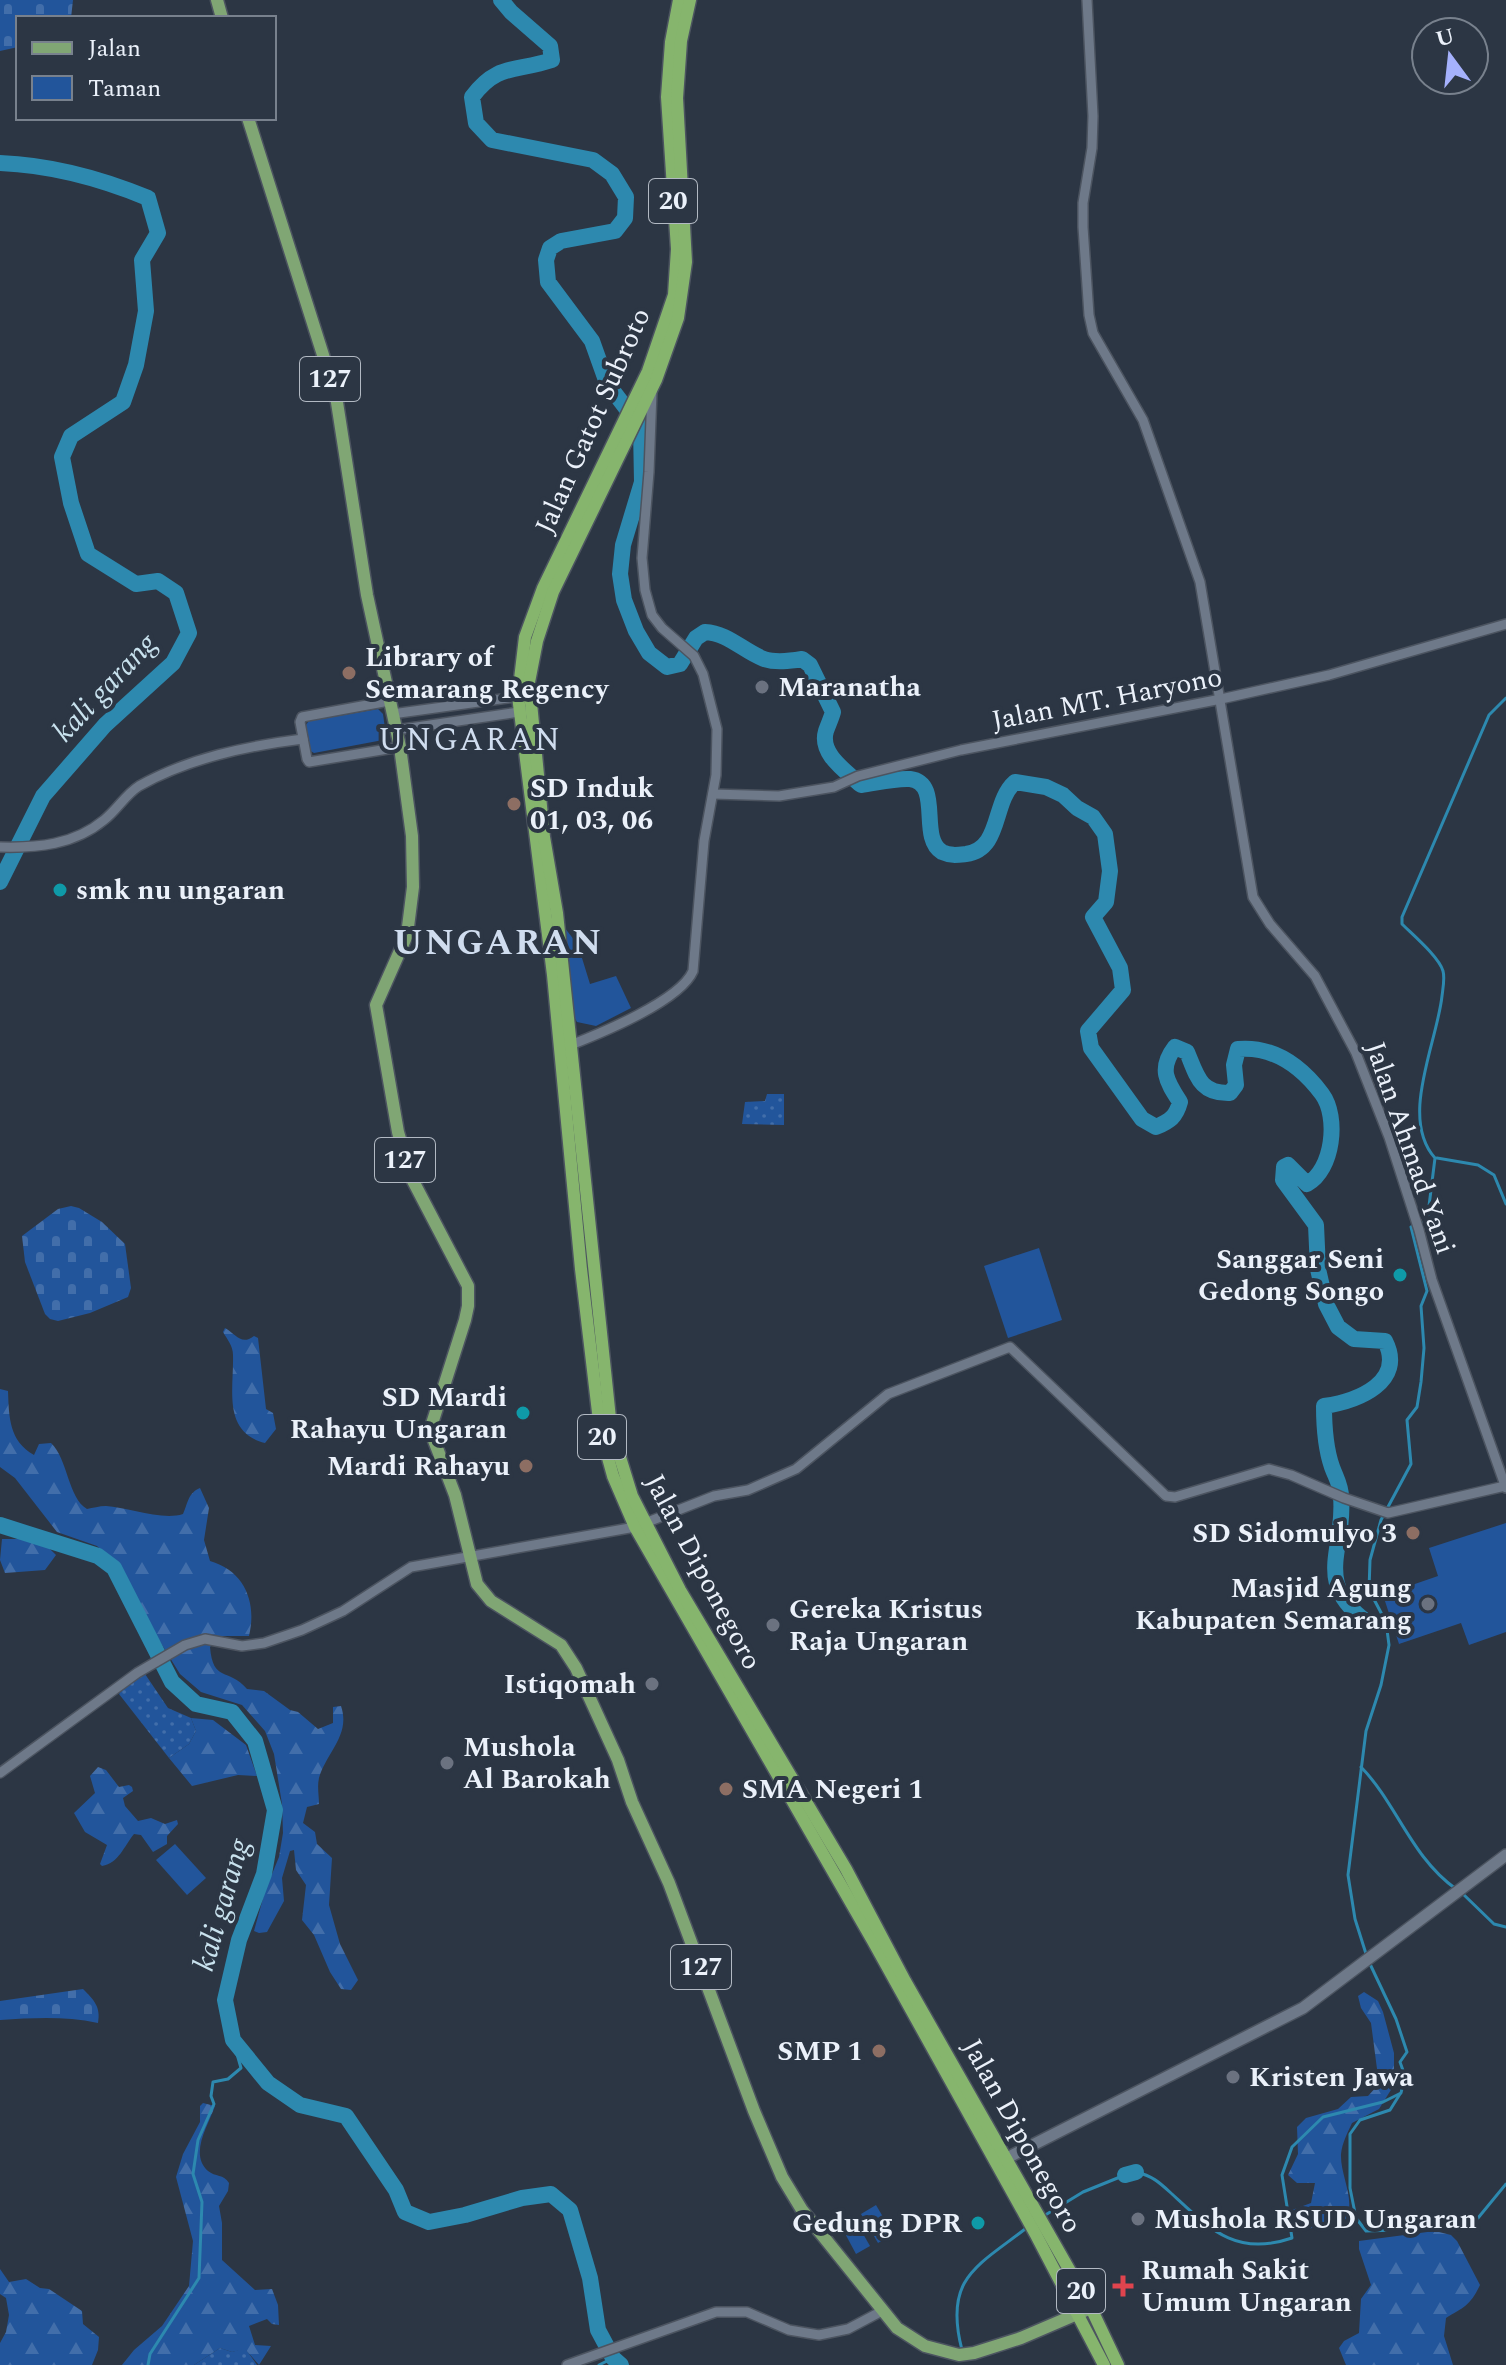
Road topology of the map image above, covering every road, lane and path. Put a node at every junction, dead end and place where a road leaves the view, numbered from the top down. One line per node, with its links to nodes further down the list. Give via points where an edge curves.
1 (679, 0): 6 (highway, Jalan Gatot Subroto / 20, via 667,97 677,249 674,295)
2 (690, 0): 5 (highway, Jalan Gatot Subroto / 20, via 677,98 685,278 678,318)
3 (1087, 0): 9 (street, Jalan Ahmad Yani, via 1093,116 1083,239 1091,326 1143,420 1192,556)
4 (249, 120): 11 (main road, 127, via 336,396)
5 (652, 388): 6 (highway, Jalan Gatot Subroto / 20); 17 (street, via 642,573 652,615 694,656 709,689 718,752)
6 (620, 439): 8 (highway, Jalan Gatot Subroto / 20, via 553,592)
7 (1506, 624): 9 (street, Jalan MT. Haryono, via 1329,675)
8 (523, 696): 10 (street); 12 (highway, Jalan Gatot Subroto / 20)
9 (1221, 699): 17 (street, Jalan MT. Haryono, via 961,750 834,787 791,795); 20 (street, Jalan Ahmad Yani, via 1253,897 1315,976 1348,1036 1389,1137 1432,1280)
10 (459, 704): 11 (street); 13 (street)
11 (390, 707): 14 (main road, 127); 15 (street, via 304,716)
12 (524, 711): 13 (street); 19 (highway, Jalan Diponegoro / 20)
13 (461, 720): 14 (street)
14 (396, 730): 16 (main road, 127)
15 (303, 739): 16 (street, via 309,762); 18 (street, via 183,766 134,790 104,820 62,842)
16 (400, 747): 22 (main road, 127, via 413,856 410,920 376,1005 410,1174 468,1286 465,1320 430,1430 455,1495)
17 (713, 794): 19 (street, via 691,976 637,1015)
18 (0, 847)
19 (566, 1047): 21 (highway, Jalan Diponegoro / 20, via 581,1269 600,1429 613,1476)
20 (1505, 1487): 21 (street, via 1384,1512 1269,1469 1166,1496 1010,1347 888,1394 796,1469)
21 (640, 1526): 22 (street); 25 (highway, Jalan Diponegoro / 20)
22 (469, 1557): 23 (street, via 411,1567 343,1611 279,1639 242,1646 205,1639 175,1650); 26 (main road, 127, via 483,1593 568,1653 669,1883 782,2177)
23 (0, 1773)
24 (1506, 1855): 25 (main road, via 1303,2008)
25 (1001, 2160): 27 (highway, Jalan Diponegoro / 20)
26 (882, 2311): 27 (main road, 127, via 925,2346 968,2354); 28 (street, via 848,2329 819,2335 789,2330 747,2312 716,2312)
27 (1085, 2311): 29 (highway, Jalan Diponegoro / 20); 30 (highway, Jalan Diponegoro / 20)
28 (567, 2365)
29 (1104, 2365)
30 (1118, 2365)

